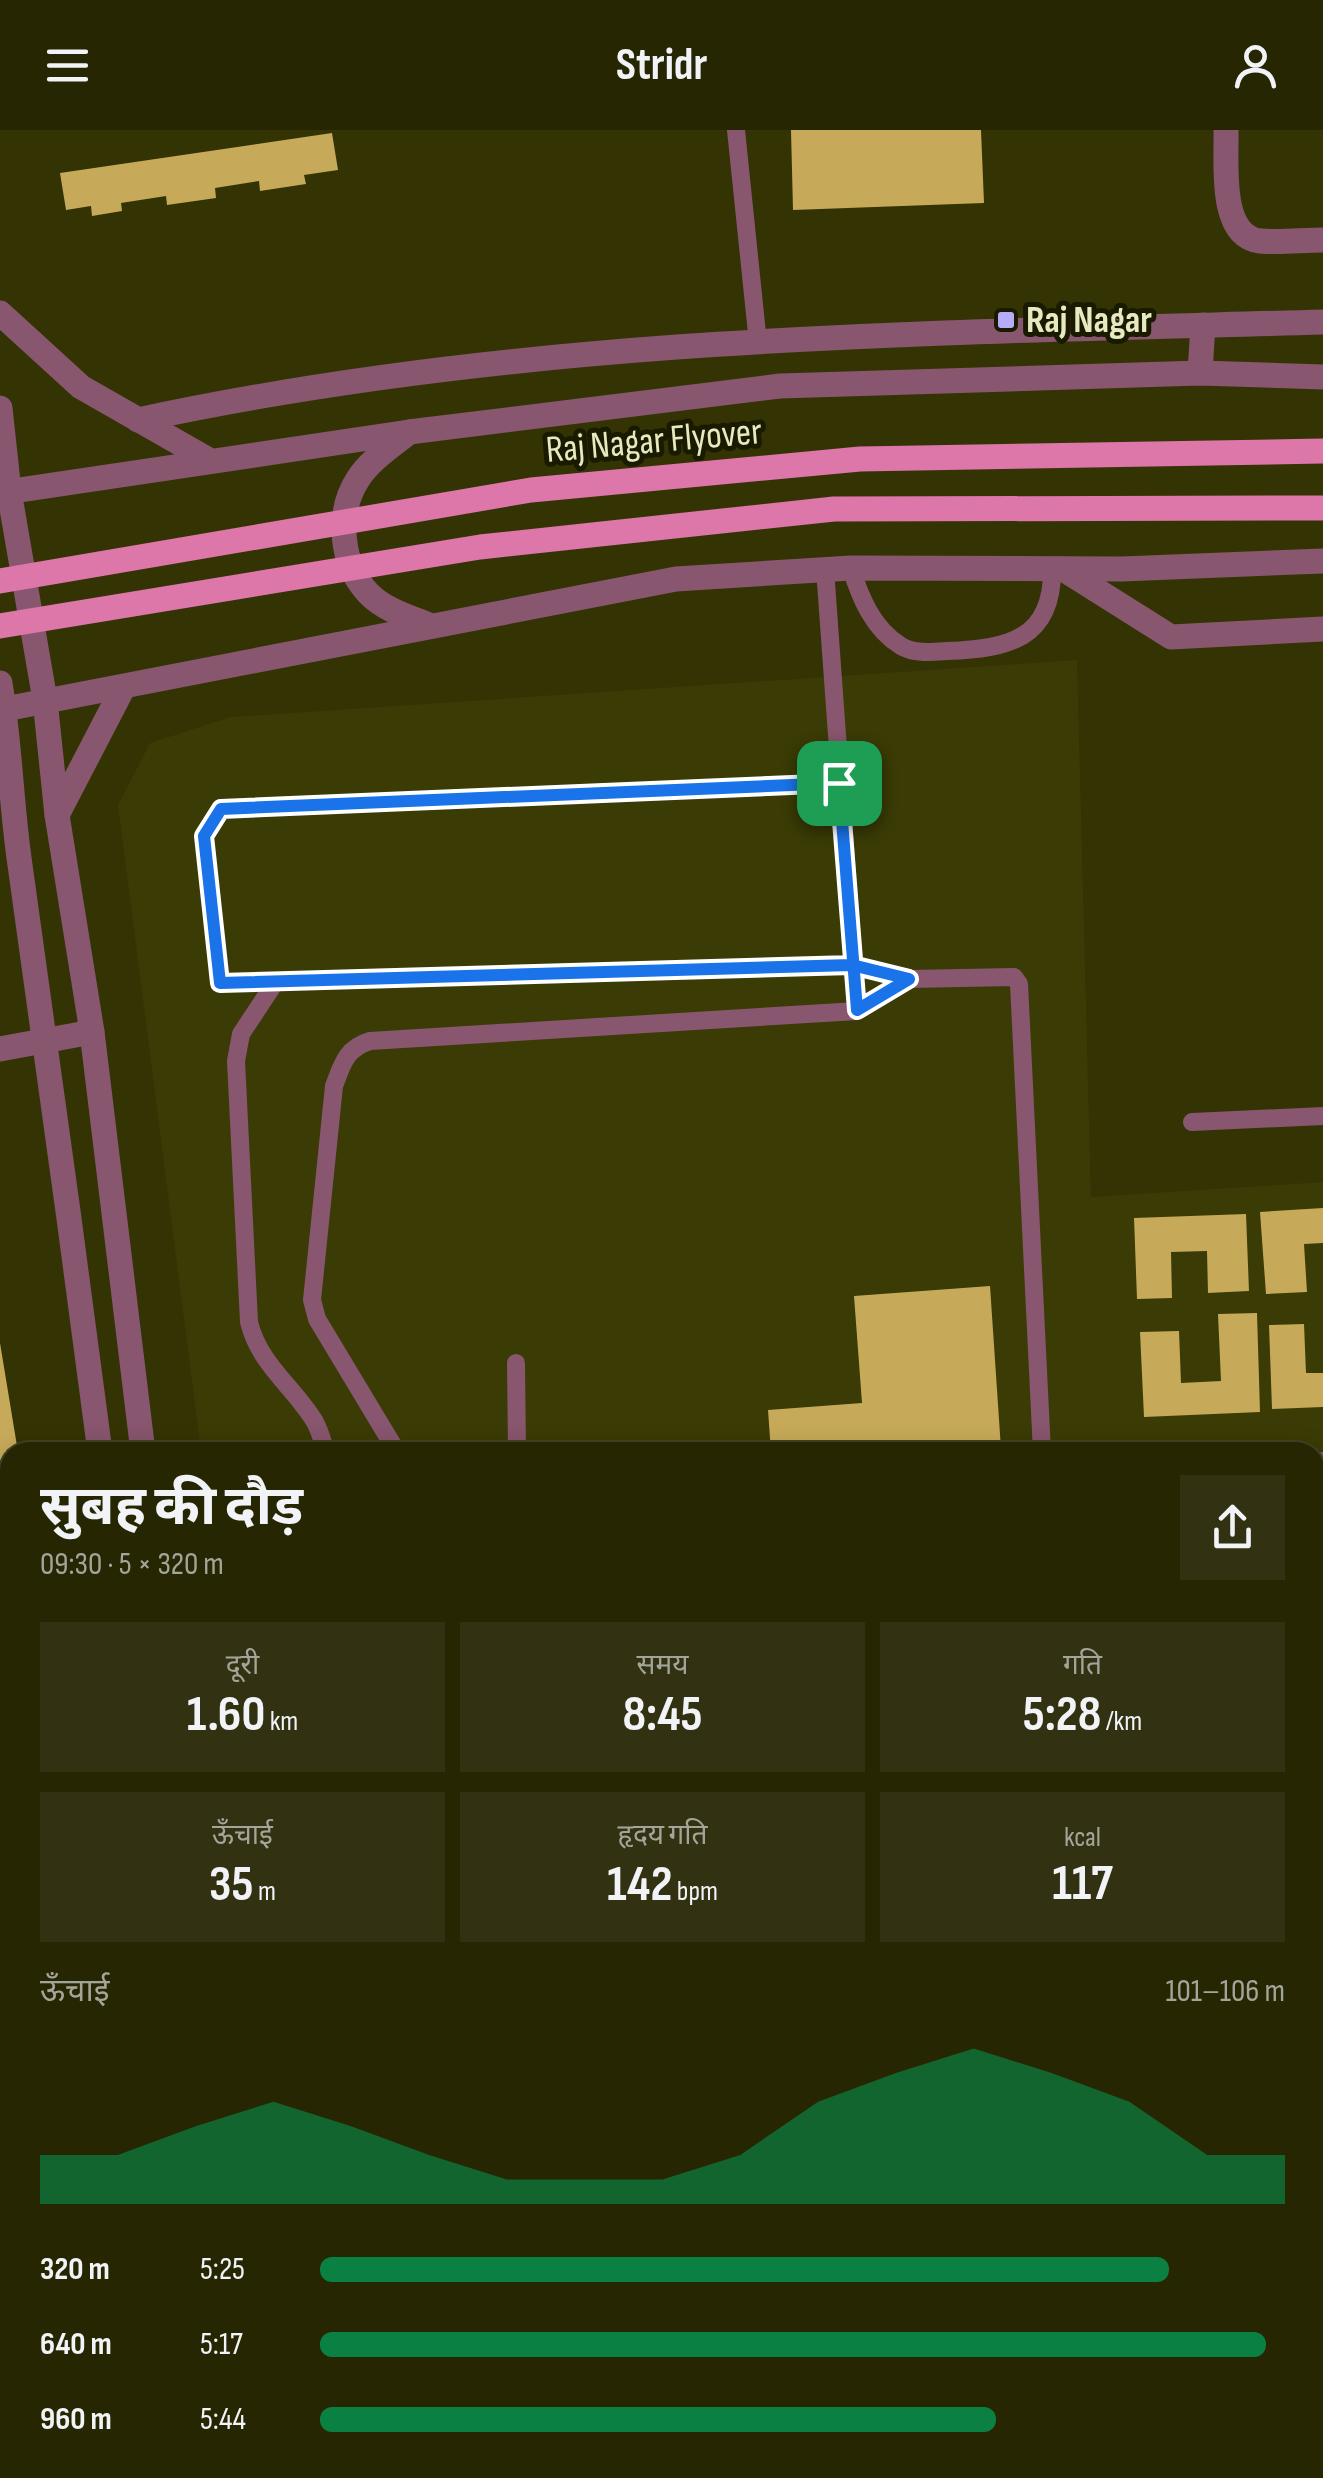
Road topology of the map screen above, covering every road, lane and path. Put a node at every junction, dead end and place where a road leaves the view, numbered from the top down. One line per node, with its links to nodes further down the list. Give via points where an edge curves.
1 (736, 130): 7 (lane)
2 (1226, 130): 3 (street, via 1228,209 1240,231 1256,240)
3 (1323, 240)
4 (0, 313): 11 (street, via 81,387)
5 (1323, 322): 6 (street)
6 (1204, 325): 7 (street); 8 (street)
7 (758, 343): 11 (street, via 538,358)
8 (1200, 373): 9 (street); 12 (street, via 780,386)
9 (1323, 377)
10 (0, 408): 15 (street)
11 (138, 420): 14 (street)
12 (409, 432): 14 (street); 23 (street, via 360,475 342,524 347,553 368,593)
13 (1323, 451): 21 (main road, Raj Nagar Flyover, bridge, via 860,459 531,490)
14 (209, 460): 15 (street)
15 (4, 492): 26 (street)
16 (1323, 508): 22 (main road, bridge, via 834,509 480,547)
17 (1323, 561): 19 (street)
18 (852, 568): 19 (street); 19 (lane, via 874,620 902,647 922,652 1004,645 1027,635 1047,612); 20 (street)
19 (1057, 569): 24 (street, via 1171,636)
20 (825, 570): 23 (street, via 676,580); 28 (lane)
21 (0, 582)
22 (0, 626)
23 (431, 626): 25 (street)
24 (1323, 629)
25 (123, 688): 26 (street); 29 (street)
26 (45, 700): 27 (street); 29 (street)
27 (1, 701): 31 (street)
28 (839, 783): 32 (lane); 34 (lane, via 221,809 204,836 220,983)
29 (57, 815): 36 (street)
30 (0, 853): 31 (street)
31 (21, 874): 37 (street)
32 (852, 965): 33 (lane); 34 (lane); 35 (lane)
33 (909, 979): 35 (lane); 47 (lane, via 1010,975 1019,984)
34 (276, 981): 44 (lane, via 241,1034 236,1061 249,1322 264,1359 316,1423)
35 (857, 1010): 45 (lane, via 370,1041 346,1055 334,1086 312,1300)
36 (92, 1032): 37 (street); 43 (street)
37 (46, 1042): 38 (street); 42 (street)
38 (0, 1050)
39 (1323, 1116): 40 (lane)
40 (1192, 1122)
41 (516, 1363): 46 (lane)
42 (99, 1442)
43 (142, 1442)
44 (323, 1442)
45 (392, 1442)
46 (517, 1442)
47 (1042, 1442)

